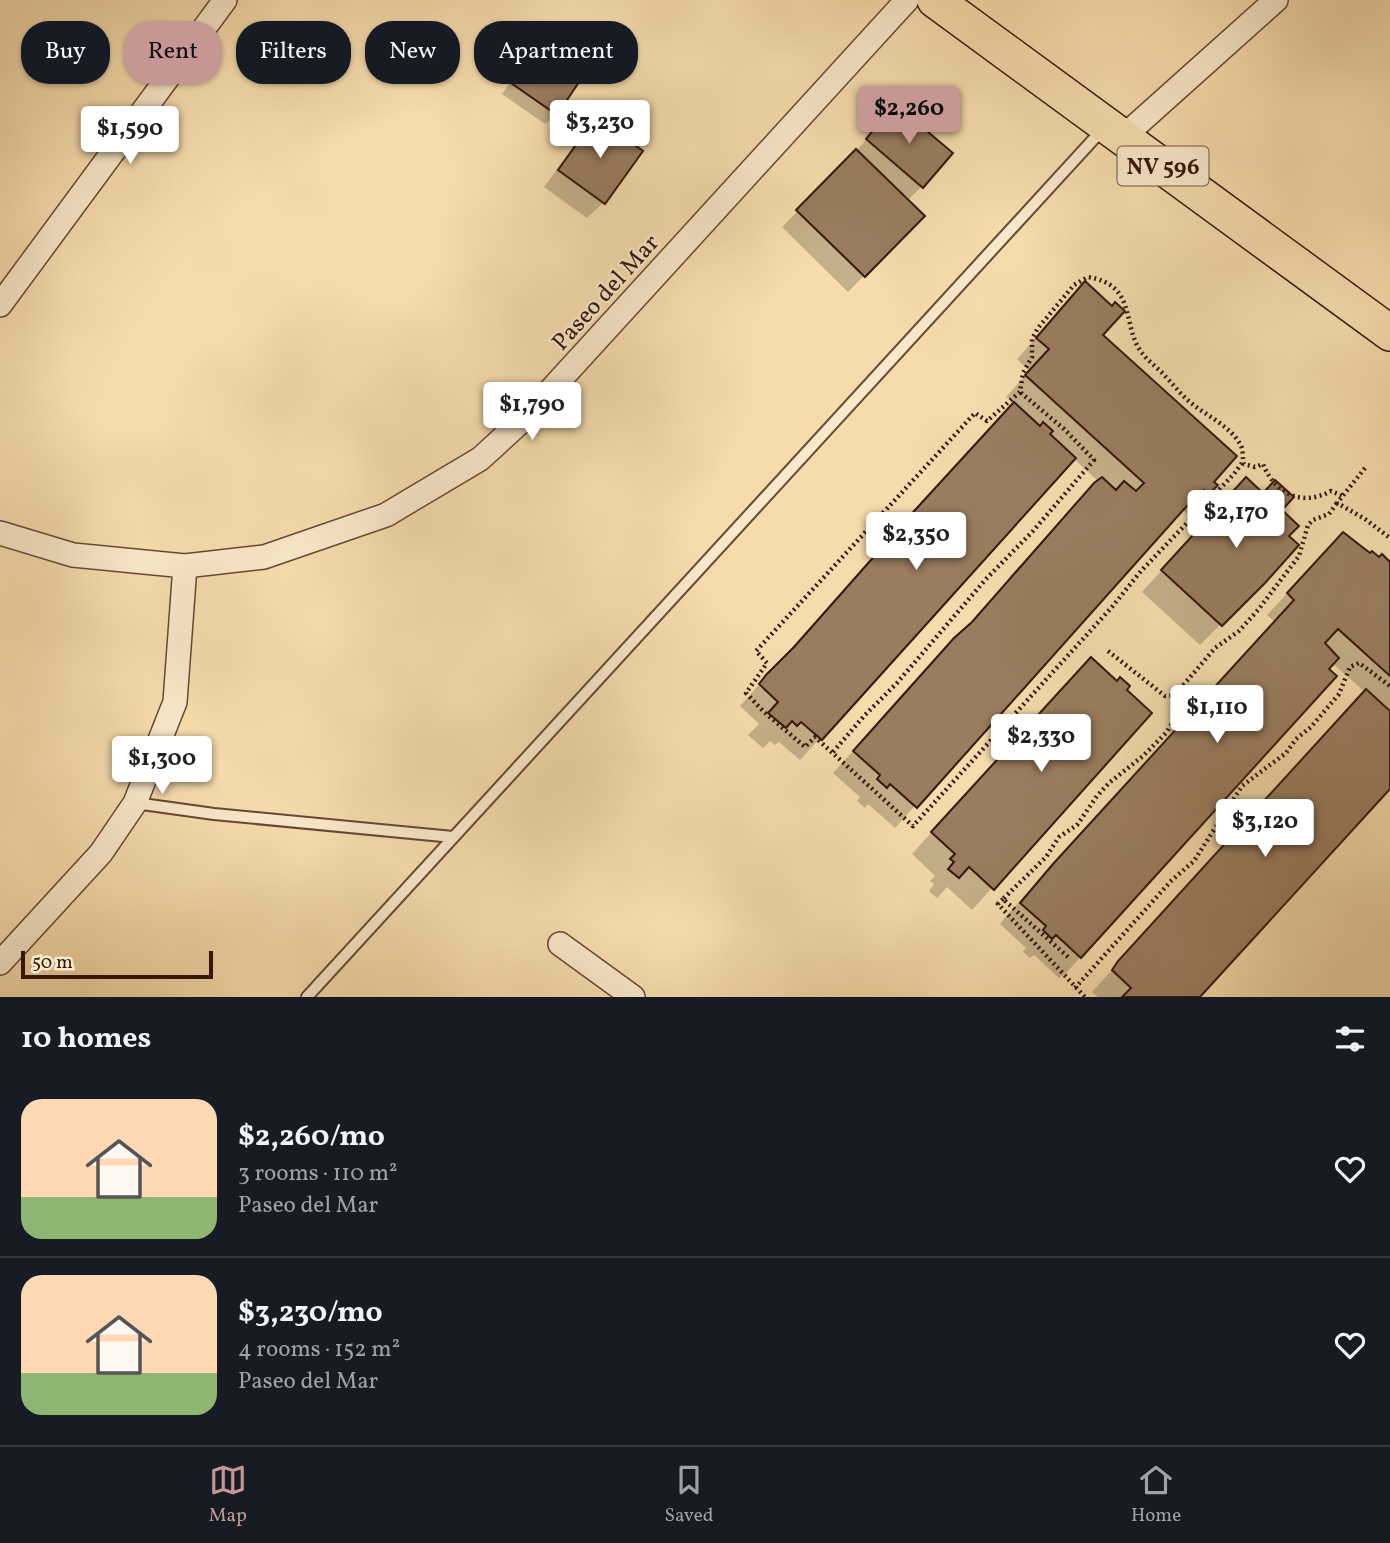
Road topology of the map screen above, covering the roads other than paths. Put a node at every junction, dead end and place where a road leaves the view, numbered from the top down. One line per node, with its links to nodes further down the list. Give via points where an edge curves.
1 (225, 0): 6 (street)
2 (907, 0): 9 (street, Paseo del Mar, via 527,416 480,458 386,515 264,557)
3 (935, 0): 5 (main road, NV 596)
4 (1276, 0): 5 (street)
5 (1115, 131): 7 (main road, NV 596); 11 (lane)
6 (0, 305)
7 (1390, 333)
8 (0, 533): 9 (street, Paseo del Mar, via 73,555)
9 (185, 566): 10 (street, via 175,702)
10 (135, 803): 11 (lane); 13 (street, via 101,853)
11 (453, 837): 14 (lane)
12 (560, 944): 15 (street)
13 (0, 963)
14 (307, 997)
15 (633, 997)

